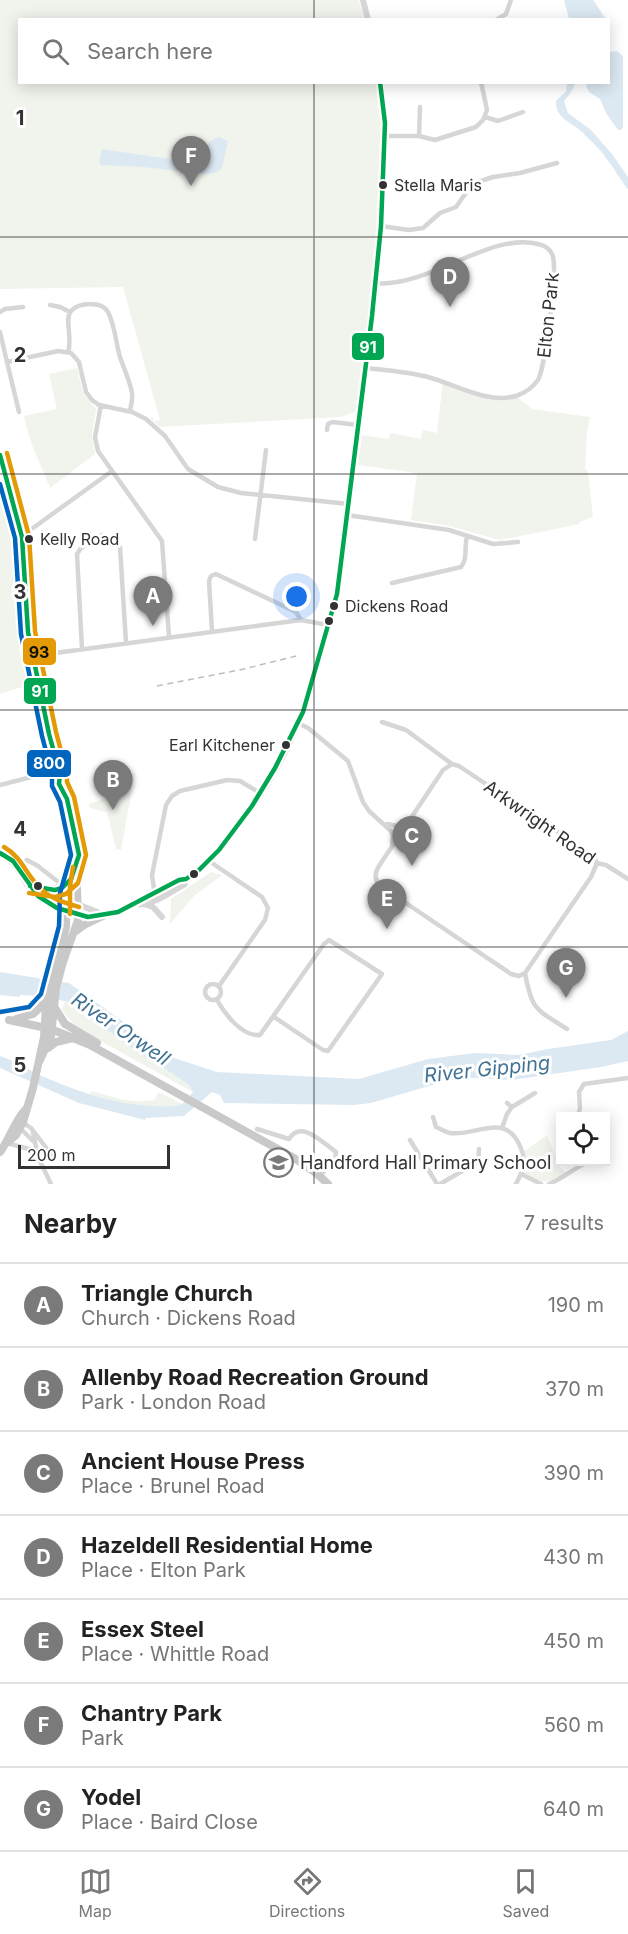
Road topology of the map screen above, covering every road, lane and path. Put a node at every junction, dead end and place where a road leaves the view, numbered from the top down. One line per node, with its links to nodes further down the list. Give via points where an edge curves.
1 (363, 0): 3 (street)
2 (511, 0): 4 (street, via 506,14)
3 (368, 18)
4 (499, 18)
5 (380, 84): 10 (street)
6 (482, 84): 9 (street, via 488,107)
7 (420, 107): 11 (street)
8 (523, 112): 9 (street, via 498,121)
9 (485, 117): 11 (street, via 476,127 440,140)
10 (385, 136): 11 (street); 13 (street)
11 (419, 136)
12 (557, 163): 13 (street, via 472,184 459,203 419,230)
13 (381, 226): 14 (street)
14 (375, 283): 24 (street); 24 (street, Elton Park, via 417,277 512,243 541,245 554,258 544,362 539,379 530,389 519,395 493,398 408,372)
15 (16, 300): 18 (street)
16 (50, 305): 20 (street)
17 (23, 307): 18 (street)
18 (17, 308): 19 (street)
19 (0, 312)
20 (70, 312): 22 (street); 26 (street, via 94,304 109,313 131,391)
21 (0, 332): 23 (street)
22 (68, 352): 23 (street); 25 (street, via 80,363 88,396)
23 (7, 363): 27 (street)
24 (365, 368): 28 (street)
25 (101, 405): 26 (street); 32 (street, via 95,442)
26 (130, 411): 33 (street, via 158,428 191,472 222,489)
27 (19, 412)
28 (358, 424): 29 (street, via 332,422); 34 (street)
29 (327, 430)
30 (266, 450): 33 (street)
31 (0, 455): 47 (main road, via 22,537)
32 (112, 471): 36 (street); 44 (street, via 162,541)
33 (261, 495): 34 (street); 38 (street)
34 (349, 504): 35 (street)
35 (347, 515): 37 (street); 42 (street, via 339,584)
36 (33, 528)
37 (467, 536): 39 (street, via 493,544); 40 (street, via 461,567)
38 (255, 539)
39 (518, 542)
40 (392, 584)
41 (301, 620): 42 (street); 43 (street); 43 (street, via 296,612 216,574 209,581)
42 (328, 625): 49 (street)
43 (212, 632): 44 (street)
44 (169, 637): 45 (street)
45 (126, 643): 46 (street); 46 (street, via 119,544 102,535 80,549 77,556)
46 (82, 649): 47 (street)
47 (33, 656): 51 (main road)
48 (382, 722): 50 (street, Arkwright Road, via 406,730)
49 (298, 723): 53 (street); 55 (street, via 345,758 363,802)
50 (452, 764): 54 (street, via 443,770); 60 (street, Arkwright Road, via 592,855)
51 (59, 772): 52 (street); 58 (main road)
52 (0, 785)
53 (260, 793): 59 (street); 66 (street, via 231,780 174,794 166,805 152,875)
54 (411, 819): 55 (street, via 398,826); 56 (street)
55 (382, 822): 56 (street, via 393,834)
56 (390, 849): 75 (street, via 375,878 382,887 511,974)
57 (0, 853): 61 (main road)
58 (79, 855): 62 (main road); 68 (main road)
59 (209, 861): 66 (street, via 184,884); 77 (street, via 262,897 268,908 265,920)
60 (597, 863): 63 (street, Arkwright Road); 75 (street)
61 (16, 865): 64 (street, via 27,860); 65 (main road)
62 (71, 879): 65 (main road, via 55,890); 67 (main road)
63 (628, 879)
64 (57, 881)
65 (32, 888): 67 (main road); 70 (main road, via 43,900)
66 (158, 895): 69 (street)
67 (66, 901): 68 (main road); 70 (main road)
68 (77, 904): 71 (main road); 72 (street)
69 (140, 904): 72 (street); 73 (street, via 153,907)
70 (67, 911): 71 (main road); 76 (main road)
71 (77, 914): 72 (street); 74 (main road)
72 (105, 915): 74 (main road)
73 (162, 917)
74 (75, 932): 76 (main road)
75 (525, 973): 84 (street, via 535,1008)
76 (56, 977): 78 (main road)
77 (219, 986): 79 (street, via 222,993); 79 (street, via 210,984 205,992 208,998)
78 (52, 1000): 81 (main road, via 33,1014); 82 (main road); 83 (main road)
79 (217, 1000): 80 (street, via 228,1017 254,1036 262,1034)
80 (274, 1017): 80 (street, via 327,940 382,974 328,1051)
81 (4, 1020): 82 (main road)
82 (48, 1024): 83 (main road); 85 (main road); 86 (main road); 88 (main road)
83 (65, 1024): 87 (main road, via 108,1050)
84 (567, 1029)
85 (74, 1037): 86 (main road, via 56,1042); 87 (main road)
86 (45, 1051): 88 (main road)
87 (111, 1056): 106 (main road)
88 (38, 1066): 93 (main road)
89 (628, 1078): 91 (street, via 584,1084 579,1092)
90 (535, 1093): 94 (street, via 509,1105)
91 (580, 1112)
92 (433, 1117): 94 (street, via 434,1130 452,1133)
93 (20, 1124): 96 (street, via 29,1126); 98 (street); 99 (main road)
94 (502, 1128): 105 (street, via 513,1134 523,1152)
95 (257, 1129): 106 (street, via 289,1139 292,1133 304,1131 336,1152 335,1159)
96 (33, 1132): 98 (street); 103 (street)
97 (410, 1140): 109 (street)
98 (33, 1141): 101 (street)
99 (7, 1142): 101 (street); 102 (main road)
100 (479, 1149): 109 (street, via 480,1163)
101 (36, 1151): 107 (street)
102 (0, 1152)
103 (51, 1154)
104 (579, 1166): 112 (street)
105 (521, 1174): 110 (street); 111 (street)
106 (320, 1176): 108 (main road)
107 (52, 1184)
108 (328, 1184)
109 (438, 1184)
110 (516, 1184)
111 (541, 1184)
112 (549, 1184)

